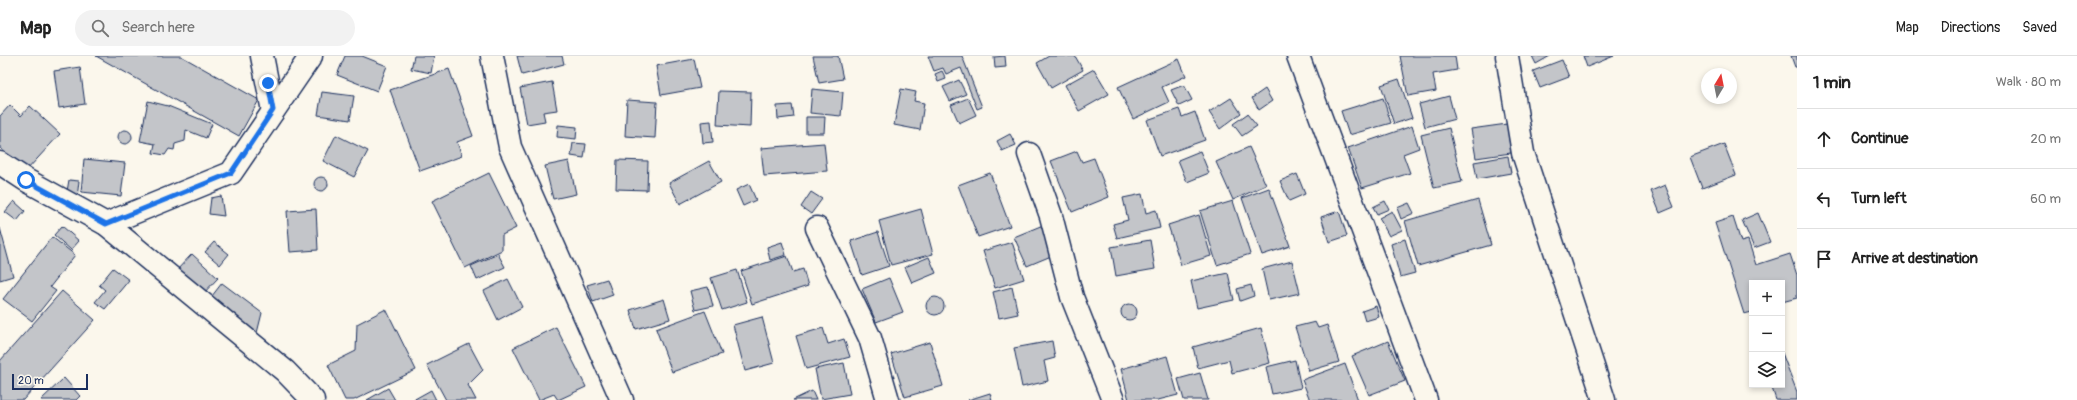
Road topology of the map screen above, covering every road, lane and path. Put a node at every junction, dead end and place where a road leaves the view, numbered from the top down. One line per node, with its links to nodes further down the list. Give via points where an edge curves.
1 (262, 56): 6 (street)
2 (311, 56): 6 (street)
3 (492, 56): 12 (street, via 510,147)
4 (1298, 56): 15 (street)
5 (1507, 56): 16 (street, via 1523,153)
6 (273, 110): 9 (street, via 231,173)
7 (1029, 154): 14 (street, via 1051,216 1072,297)
8 (0, 163): 9 (street)
9 (106, 224): 11 (street, via 285,371)
10 (817, 228): 13 (street, via 870,338)
11 (313, 400)
12 (622, 400)
13 (888, 400)
14 (1113, 400)
15 (1426, 400)
16 (1604, 400)

